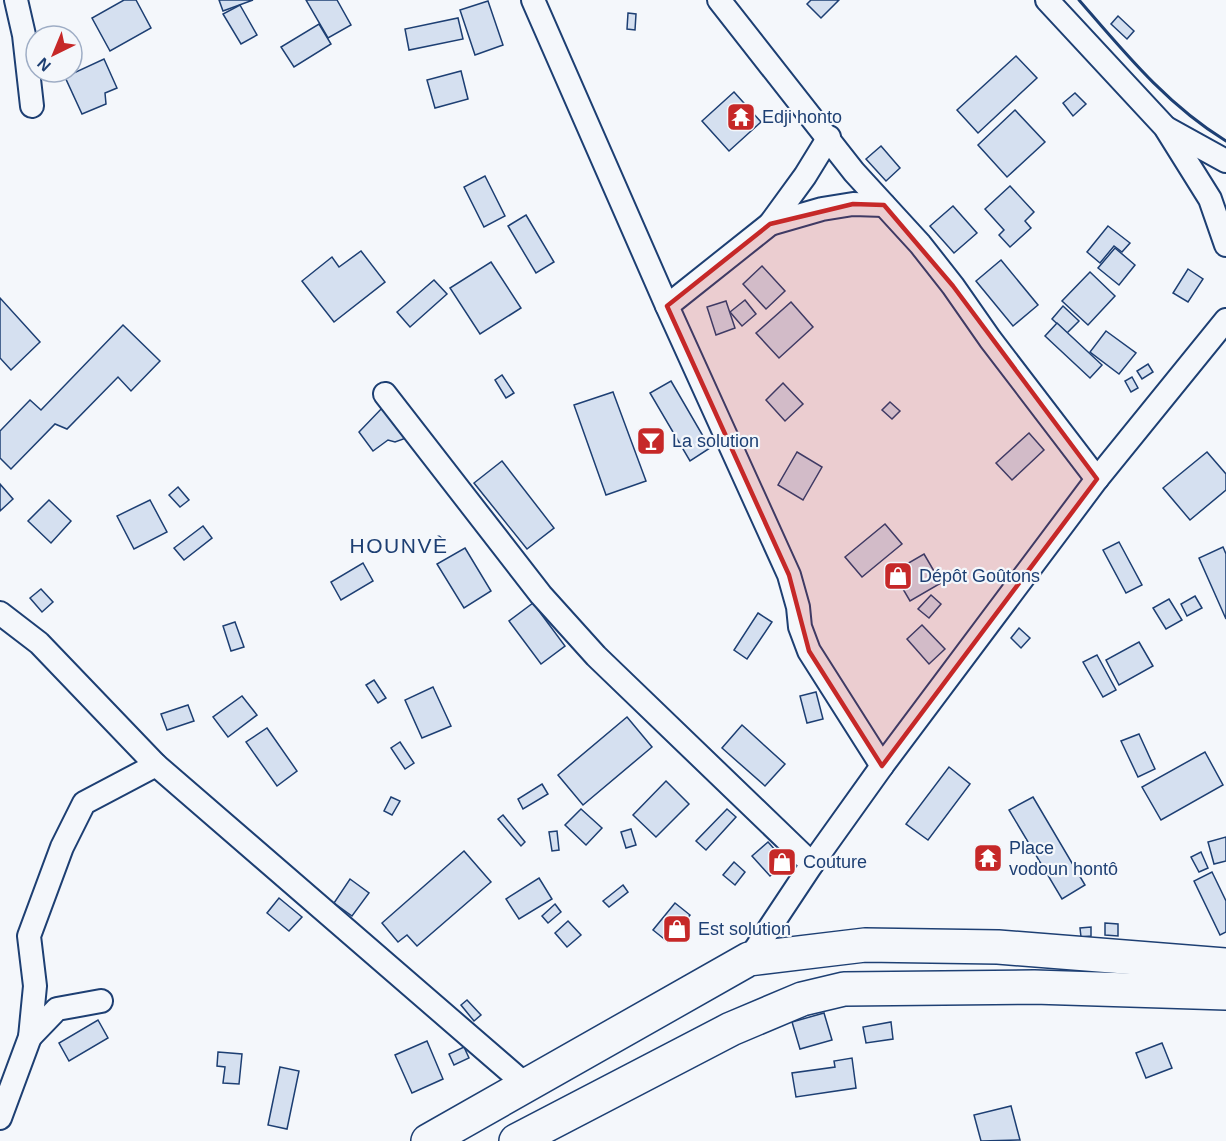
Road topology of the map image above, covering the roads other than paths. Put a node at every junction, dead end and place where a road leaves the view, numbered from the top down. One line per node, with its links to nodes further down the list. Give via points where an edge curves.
1 (16, 0): 5 (street)
2 (533, 0): 12 (street)
3 (719, 0): 7 (street)
4 (1047, 0): 6 (street)
5 (32, 106)
6 (1165, 127): 8 (street); 11 (street, via 1210,199)
7 (829, 137): 9 (street); 10 (street)
8 (1226, 161)
9 (884, 205): 10 (street, via 822,209); 15 (street, via 953,286)
10 (770, 224): 12 (street)
11 (1226, 246)
12 (667, 306): 18 (street, via 789,575 809,651)
13 (1226, 320): 15 (street)
14 (385, 394): 19 (street, via 541,595 596,656)
15 (1097, 479): 18 (street)
16 (0, 613): 17 (street, via 39,643)
17 (156, 765): 24 (street, via 84,803 62,847 29,936 35,986); 25 (street)
18 (882, 766): 19 (street)
19 (812, 864): 20 (street)
20 (749, 959): 21 (main road, via 865,945 998,947); 25 (main road)
21 (1226, 965)
22 (1226, 993): 28 (main road, via 1034,987 844,989 802,999 731,1029)
23 (101, 1001): 24 (street, via 57,1009)
24 (30, 1037): 26 (street)
25 (526, 1086): 27 (main road)
26 (0, 1118)
27 (428, 1141)
28 (516, 1141)

